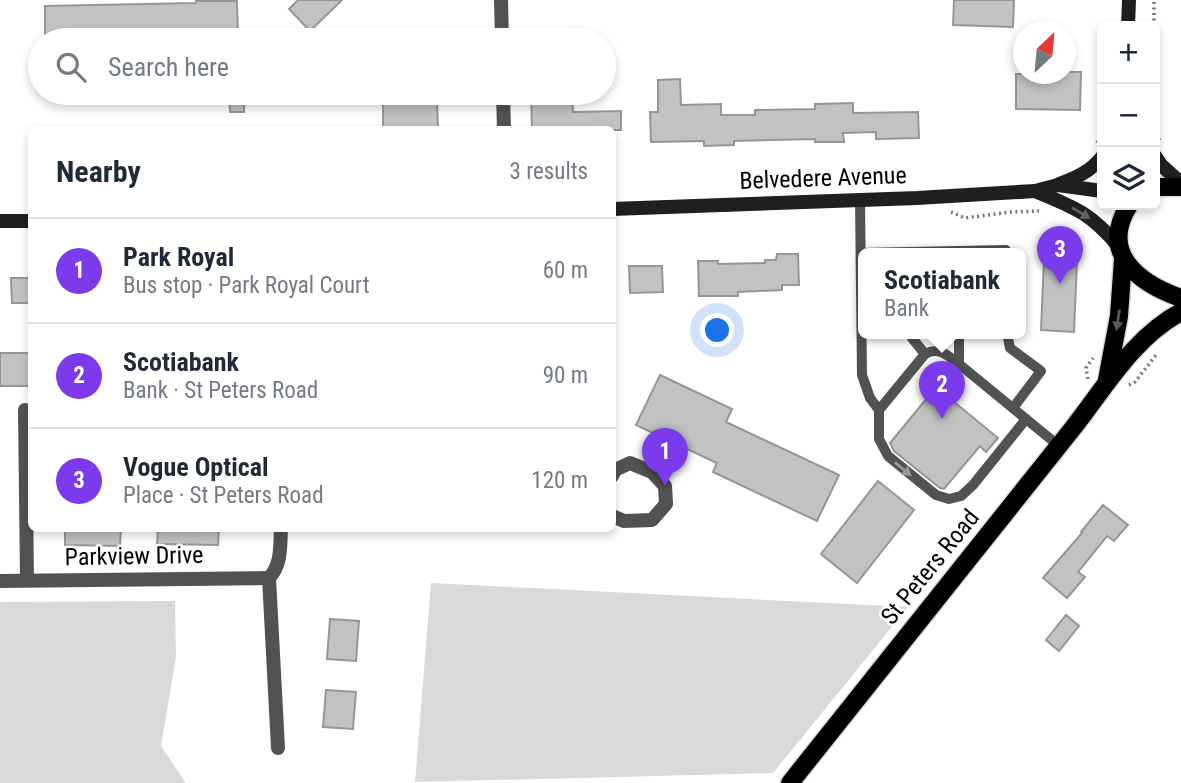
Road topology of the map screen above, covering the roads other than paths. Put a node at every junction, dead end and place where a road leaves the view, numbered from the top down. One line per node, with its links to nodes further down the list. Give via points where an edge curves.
1 (501, 0): 4 (street)
2 (1129, 0): 3 (main road)
3 (1128, 21)
4 (502, 28)
5 (503, 105): 6 (street)
6 (504, 126)
7 (1097, 163): 9 (main road)
8 (1160, 164): 10 (main road)
9 (1058, 185): 12 (main road, Belvedere Avenue); 13 (main road, Belvedere Avenue)
10 (1181, 185): 11 (main road)
11 (1160, 187)
12 (1097, 190)
13 (1035, 191): 14 (main road, Belvedere Avenue); 20 (main road, Belvedere Avenue, one-way to 20, via 1084,213 1107,232)
14 (860, 200): 15 (main road, Belvedere Avenue); 19 (lane)
15 (616, 209)
16 (1127, 210): 20 (main road, St Peters Road, via 1119,226)
17 (0, 221): 18 (main road)
18 (28, 222)
19 (861, 248)
20 (1121, 253): 21 (main road, via 1147,283); 29 (main road, St Peters Road, one-way to 29, via 1119,316)
21 (1181, 298)
22 (1181, 312): 29 (main road, St Peters Road, via 1152,331)
23 (862, 339): 32 (lane, via 862,375)
24 (913, 339): 27 (lane)
25 (959, 339): 28 (lane)
26 (1008, 339): 30 (lane, via 1010,348 1041,371)
27 (925, 354): 28 (lane, via 940,350); 32 (lane)
28 (959, 364): 30 (lane)
29 (1107, 381): 34 (main road, St Peters Road)
30 (1013, 408): 33 (lane)
31 (25, 410): 39 (street)
32 (879, 410): 33 (lane, one-way to 33, via 879,439 888,456 936,495 949,499 973,485)
33 (1026, 419): 34 (lane)
34 (1059, 446): 42 (main road, St Peters Road)
35 (616, 470): 36 (street, via 630,463 652,472 665,486 666,504 652,520)
36 (616, 518)
37 (281, 532): 38 (street, via 279,563)
38 (269, 578): 39 (street, Parkview Drive); 41 (street)
39 (27, 580): 40 (street, Parkview Drive)
40 (0, 581)
41 (278, 748)
42 (790, 783)

